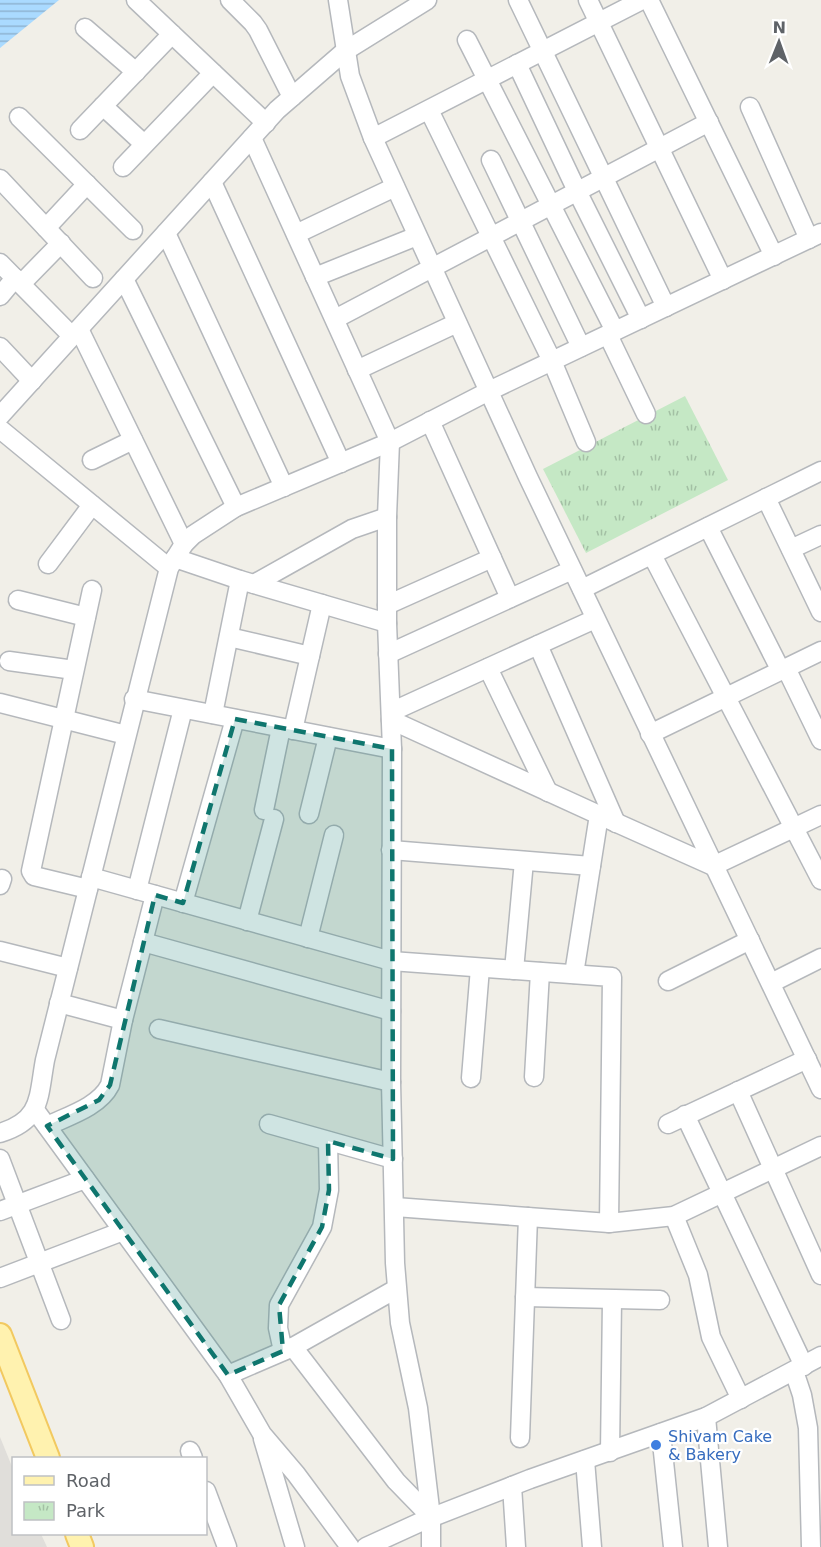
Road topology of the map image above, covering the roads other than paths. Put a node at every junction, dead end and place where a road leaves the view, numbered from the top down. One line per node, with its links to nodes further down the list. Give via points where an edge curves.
1 (136, 0): 11 (street)
2 (230, 0): 19 (street, via 258,30)
3 (338, 0): 13 (street)
4 (426, 0): 13 (street)
5 (518, 0): 14 (street)
6 (588, 0): 9 (street)
7 (642, 0): 9 (street)
8 (649, 0): 24 (street)
9 (599, 22): 14 (street); 30 (street)
10 (85, 28): 16 (street)
11 (172, 34): 16 (street); 17 (street)
12 (467, 40): 18 (street)
13 (345, 51): 19 (street); 28 (street)
14 (542, 51): 15 (street); 33 (street)
15 (517, 64): 18 (street); 38 (street)
16 (136, 72): 20 (street)
17 (213, 72): 25 (street); 29 (street)
18 (488, 80): 22 (street); 39 (street)
19 (292, 97): 25 (street)
20 (103, 106): 26 (street); 29 (street)
21 (750, 107): 47 (street)
22 (429, 110): 28 (street); 46 (street)
23 (20, 117): 36 (street)
24 (709, 122): 30 (street); 49 (street)
25 (266, 123): 27 (street)
26 (80, 130)
27 (252, 138): 35 (street); 44 (street)
28 (373, 138): 37 (street)
29 (144, 144): 32 (street)
30 (659, 148): 33 (street); 55 (street)
31 (490, 160): 40 (street)
32 (123, 167)
33 (603, 177): 38 (street); 58 (street)
34 (0, 179): 41 (street)
35 (212, 182): 43 (street); 78 (street)
36 (87, 184): 41 (street); 42 (street)
37 (396, 187): 44 (street); 45 (street)
38 (577, 191): 39 (street); 60 (street)
39 (551, 205): 40 (street); 63 (street)
40 (520, 221): 46 (street); 65 (street)
41 (46, 228): 48 (street)
42 (133, 230)
43 (166, 233): 54 (street); 80 (street)
44 (296, 234): 52 (street)
45 (417, 236): 51 (street); 52 (street)
46 (491, 236): 51 (street); 66 (street)
47 (815, 236): 49 (street)
48 (61, 243): 53 (street); 56 (street)
49 (774, 256): 55 (street)
50 (0, 263): 56 (street)
51 (432, 268): 59 (street); 61 (street)
52 (315, 277): 59 (street)
53 (93, 278)
54 (124, 279): 62 (street); 83 (street)
55 (723, 280): 58 (street)
56 (18, 281): 57 (street); 62 (street)
57 (0, 296)
58 (666, 307): 60 (street)
59 (334, 319): 67 (street)
60 (641, 319): 63 (street)
61 (457, 323): 67 (street); 69 (street)
62 (75, 333): 68 (street); 74 (street)
63 (611, 333): 65 (street); 71 (street)
64 (0, 347): 68 (street)
65 (581, 347): 66 (street)
66 (552, 362): 69 (street); 76 (street)
67 (357, 370): 75 (street)
68 (32, 381): 70 (street)
69 (489, 391): 72 (street); 92 (street)
70 (4, 404)
71 (646, 414)
72 (430, 421): 75 (street); 90 (street)
73 (0, 429): 82 (street)
74 (133, 440): 77 (street); 89 (street)
75 (390, 442): 78 (street); 84 (street)
76 (586, 442)
77 (92, 460)
78 (341, 463): 80 (street)
79 (821, 471): 81 (street)
80 (284, 487): 83 (street)
81 (766, 498): 85 (street); 87 (street)
82 (92, 505): 89 (street); 91 (street)
83 (236, 507): 89 (street, via 193,535)
84 (387, 517): 93 (street, via 352,529); 100 (street)
85 (708, 527): 88 (street); 110 (street)
86 (821, 535): 87 (street)
87 (791, 549): 99 (street)
88 (652, 555): 95 (street); 112 (street)
89 (176, 557): 93 (street); 113 (street)
90 (492, 558): 96 (street); 100 (street)
91 (48, 564)
92 (572, 570): 95 (street); 96 (street)
93 (247, 582): 98 (street); 103 (street)
94 (92, 590): 101 (street)
95 (582, 590): 102 (street)
96 (510, 598): 106 (street)
97 (18, 600): 101 (street)
98 (322, 604): 100 (street); 107 (street)
99 (821, 612)
100 (387, 614): 106 (street)
101 (86, 617): 111 (street)
102 (595, 619): 104 (street); 121 (street)
103 (229, 637): 107 (street); 116 (street)
104 (538, 645): 109 (street); 130 (street)
105 (821, 651): 110 (street)
106 (388, 654): 117 (street)
107 (310, 656): 120 (street)
108 (9, 661): 111 (street)
109 (488, 668): 117 (street); 126 (street)
110 (784, 669): 112 (street); 124 (street)
111 (74, 670): 118 (street)
112 (726, 697): 121 (street); 131 (street)
113 (134, 699): 115 (street); 122 (street)
114 (0, 703): 118 (street)
115 (183, 709): 116 (street); 139 (street)
116 (213, 714): 119 (street)
117 (391, 716): 125 (street); 126 (street)
118 (63, 719): 122 (street); 138 (street, via 31,871 42,879)
119 (235, 719): 120 (street); 141 (street)
120 (287, 729): 123 (street); 142 (street)
121 (650, 734): 136 (street)
122 (126, 735): 138 (street)
123 (328, 737): 125 (street); 127 (street)
124 (821, 740)
125 (392, 749): 133 (street)
126 (548, 792): 129 (street)
127 (309, 814)
128 (821, 815): 131 (street)
129 (599, 816): 130 (street); 135 (street)
130 (616, 823): 136 (street)
131 (794, 828): 136 (street); 137 (street)
132 (334, 835): 143 (street)
133 (391, 850): 134 (street); 148 (street)
134 (524, 861): 135 (street); 151 (street)
135 (591, 866): 153 (street)
136 (713, 866): 144 (street)
137 (821, 880)
138 (90, 883): 139 (street); 149 (street)
139 (137, 890): 140 (street)
140 (155, 895): 141 (street); 145 (street)
141 (183, 903): 142 (street)
142 (247, 921): 143 (street)
143 (308, 938): 148 (street)
144 (750, 940): 154 (street); 155 (street)
145 (143, 942): 157 (street); 158 (street)
146 (0, 951): 149 (street)
147 (821, 958): 155 (street)
148 (391, 961): 150 (street); 157 (street)
149 (68, 968): 156 (street)
150 (480, 968): 151 (street); 162 (street)
151 (514, 970): 152 (street)
152 (540, 972): 153 (street); 161 (street)
153 (574, 974): 183 (street, via 612,977)
154 (668, 981)
155 (771, 983): 160 (street)
156 (60, 1003): 158 (street); 166 (street)
157 (391, 1011): 163 (street)
158 (123, 1020): 170 (street, via 106,1094)
159 (159, 1029): 163 (street)
160 (807, 1059): 164 (street); 165 (street)
161 (534, 1077)
162 (471, 1078)
163 (391, 1082): 175 (street)
164 (821, 1089)
165 (738, 1091): 167 (street); 176 (street)
166 (35, 1110): 170 (street); 171 (street, via 21,1125)
167 (685, 1116): 169 (street); 178 (street)
168 (269, 1124): 172 (street)
169 (668, 1124)
170 (47, 1126): 177 (street)
171 (0, 1133)
172 (328, 1141): 175 (street); 194 (street, via 329,1190 322,1227 279,1305 278,1328)
173 (821, 1146): 176 (street)
174 (0, 1159): 180 (street)
175 (393, 1159): 179 (street)
176 (773, 1169): 178 (street); 186 (street)
177 (86, 1179): 180 (street); 184 (street)
178 (722, 1192): 181 (street); 196 (street)
179 (395, 1207): 182 (street); 188 (street)
180 (9, 1208): 185 (street)
181 (674, 1216): 183 (street); 198 (street, via 698,1275 711,1336)
182 (528, 1217): 183 (street); 189 (street)
183 (609, 1223)
184 (123, 1231): 185 (street); 197 (street)
185 (39, 1263): 187 (street); 192 (street)
186 (821, 1275)
187 (0, 1278)
188 (396, 1288): 194 (street); 208 (street, via 416,1393)
189 (525, 1297): 190 (street); 202 (street)
190 (612, 1300): 191 (street); 203 (street)
191 (660, 1300)
192 (61, 1320)
193 (0, 1335): 204 (main road)
194 (288, 1349): 197 (street); 208 (street, via 396,1481)
195 (821, 1356): 196 (street)
196 (799, 1368): 198 (street); 218 (street, via 808,1428)
197 (228, 1375): 201 (street)
198 (741, 1399): 199 (street)
199 (706, 1417): 200 (street); 217 (street)
200 (662, 1433): 203 (street); 216 (street)
201 (262, 1434): 210 (street); 211 (street)
202 (520, 1438)
203 (610, 1452): 205 (street)
204 (48, 1457)
205 (585, 1460): 206 (street); 215 (street)
206 (512, 1486): 208 (street); 214 (street)
207 (207, 1494): 209 (street)
208 (431, 1517): 212 (street); 213 (street)
209 (226, 1547)
210 (295, 1547)
211 (350, 1547)
212 (366, 1547)
213 (431, 1547)
214 (516, 1547)
215 (592, 1547)
216 (673, 1547)
217 (718, 1547)
218 (811, 1547)

